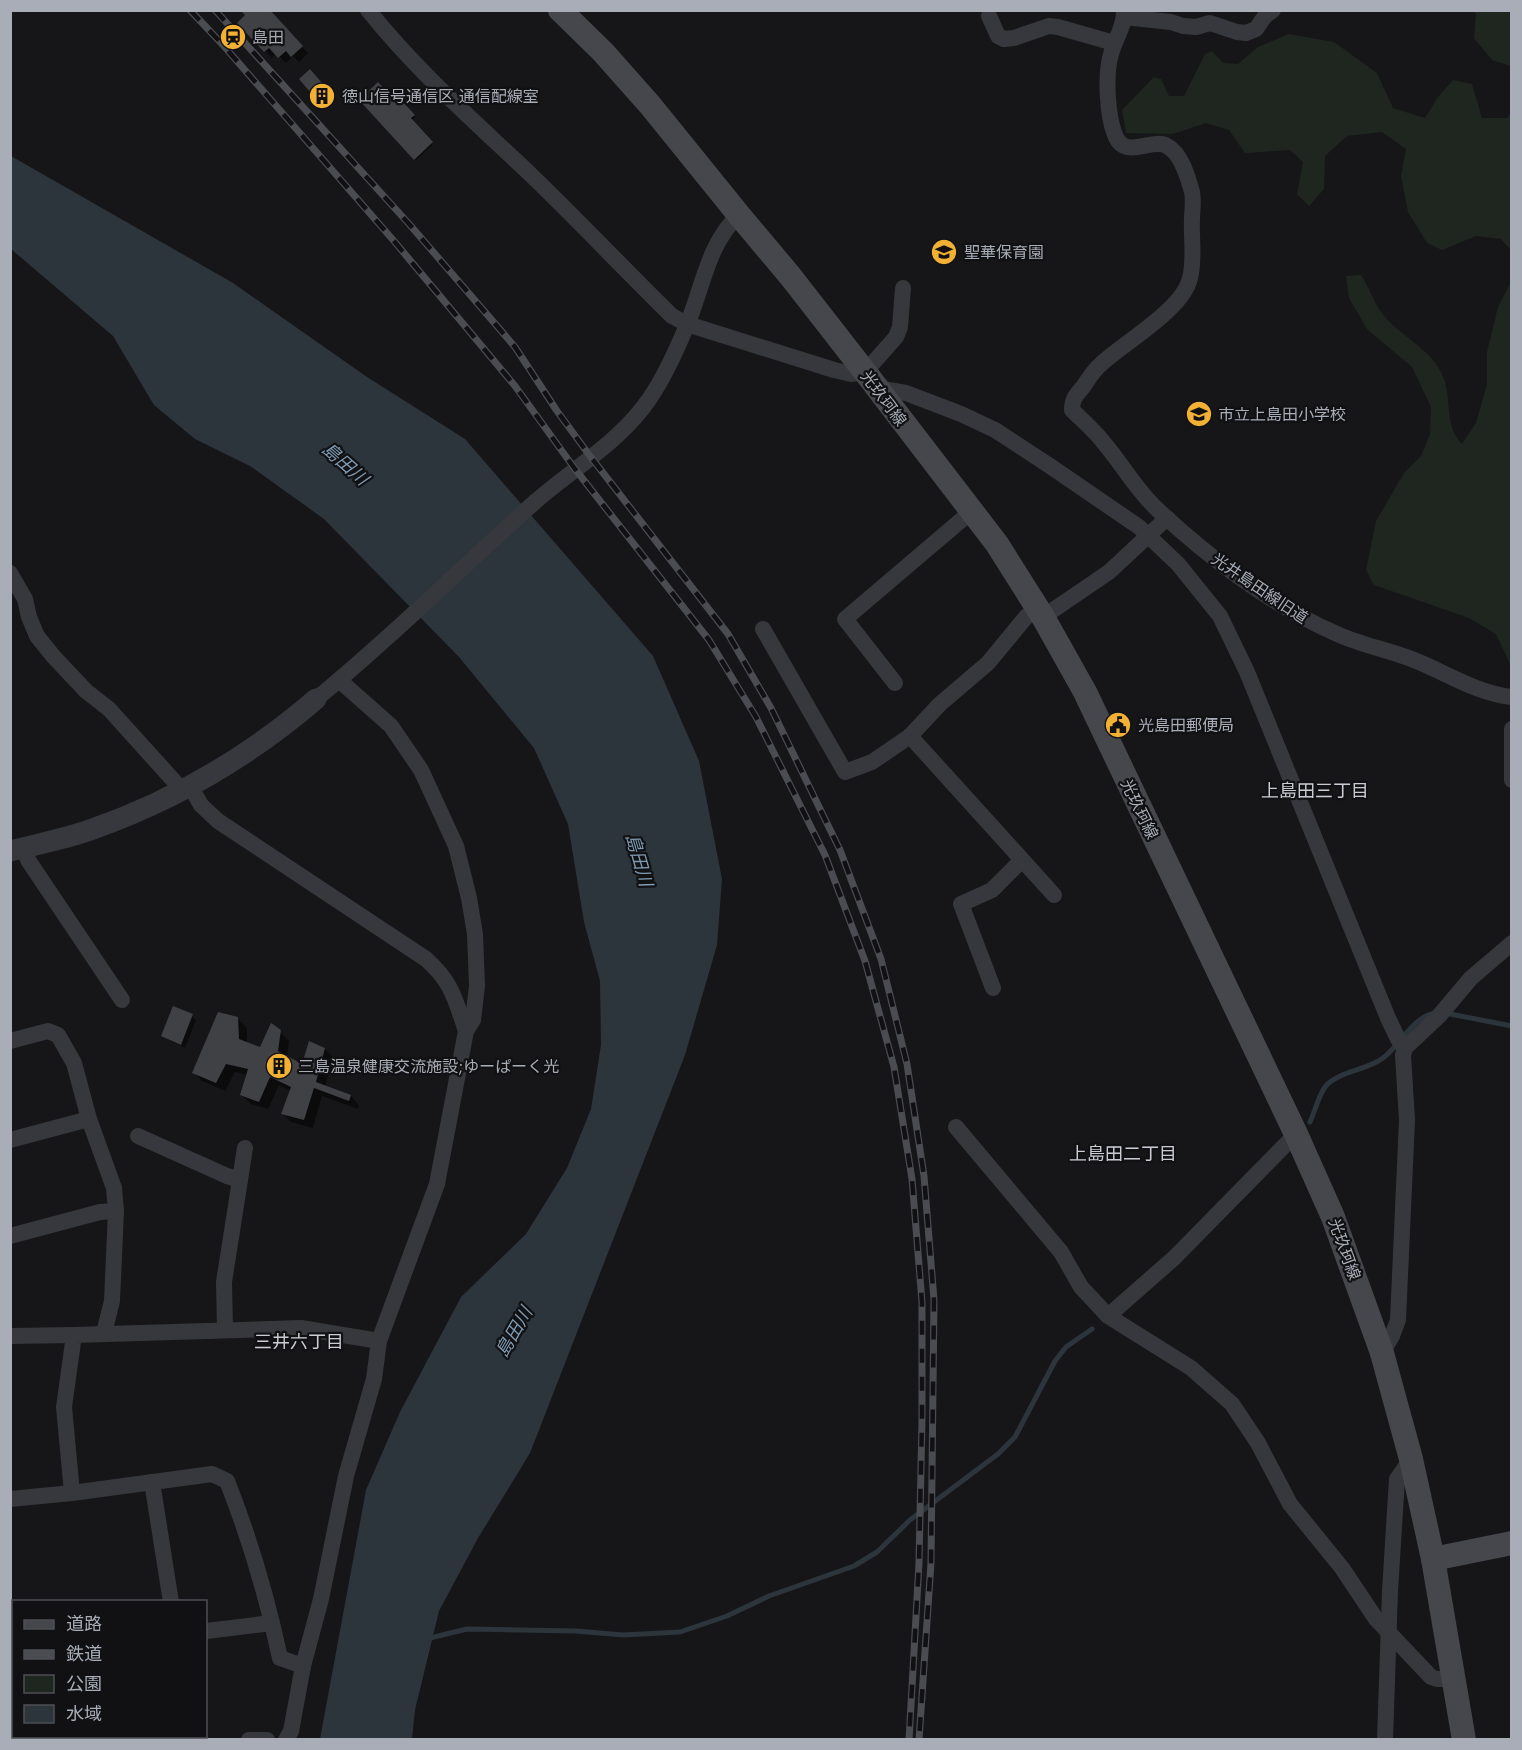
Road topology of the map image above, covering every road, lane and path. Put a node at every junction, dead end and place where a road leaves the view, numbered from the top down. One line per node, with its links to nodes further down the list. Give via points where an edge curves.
1 (368, 10): 9 (street, via 442,91 672,316)
2 (560, 10): 7 (main road, 光玖珂線, via 650,105)
3 (1273, 10): 4 (street, via 1256,29 1246,33 1210,23 1184,26)
4 (1124, 14): 6 (street)
5 (989, 16): 6 (street, via 998,36 1004,39 1049,26)
6 (1114, 43): 12 (street, 光井島田線旧道, via 1108,73 1111,122 1116,138 1124,146 1138,148 1161,143 1180,159 1193,194 1193,260 1185,292 1150,327 1098,366 1072,401 1072,410)
7 (739, 215): 9 (street, via 726,226 717,242); 10 (main road, 光玖珂線)
8 (903, 288): 10 (street, via 900,327)
9 (687, 324): 10 (street); 18 (street, via 666,371 638,414)
10 (871, 380): 11 (main road, 光玖珂線); 13 (street, via 994,430)
11 (972, 511): 16 (main road, 光玖珂線); 19 (street, via 845,619)
12 (1167, 518): 13 (street); 20 (street, 光井島田線旧道, via 1217,560 1306,620 1483,691)
13 (1149, 536): 16 (street, via 1109,572); 34 (street, via 1178,564 1220,616)
14 (10, 573): 15 (street)
15 (18, 602): 25 (street, via 53,656)
16 (1040, 612): 23 (street, via 1026,617 988,663); 37 (main road, 光玖珂線, via 1085,692)
17 (763, 629): 23 (street, via 846,772 872,762)
18 (339, 680): 21 (street); 32 (street, via 391,726 421,770 456,846 475,934 477,986 473,1020)
19 (895, 683)
20 (1512, 697)
21 (316, 699): 25 (street, via 289,722)
22 (1512, 729): 24 (street)
23 (910, 736): 27 (street)
24 (1512, 780)
25 (185, 789): 26 (street, via 89,830); 32 (street, via 218,821 426,959 443,974)
26 (17, 849): 31 (street)
27 (1022, 860): 28 (street); 30 (street, via 992,890 961,904)
28 (1054, 895)
29 (1512, 943): 34 (street, via 1472,978 1439,1017)
30 (993, 988)
31 (122, 1000)
32 (466, 1031): 49 (street, via 437,1184)
33 (10, 1041): 35 (street, via 48,1031 58,1035 74,1063)
34 (1402, 1044): 50 (street, via 1407,1120 1398,1320)
35 (89, 1119): 39 (street); 42 (street, via 114,1188)
36 (956, 1127): 44 (street, via 1061,1252 1081,1287)
37 (1296, 1134): 44 (street, via 1174,1258); 50 (main road, 光玖珂線, via 1334,1217)
38 (138, 1136): 41 (street)
39 (10, 1140)
40 (245, 1148): 41 (street)
41 (240, 1180): 45 (street, via 224,1282)
42 (116, 1211): 43 (street); 46 (street, via 111,1301)
43 (10, 1236)
44 (1108, 1316): 60 (street, via 1191,1368 1232,1404 1290,1504)
45 (225, 1329): 46 (street); 49 (street, via 301,1328)
46 (104, 1333): 47 (street)
47 (74, 1335): 48 (street); 53 (street, via 64,1407)
48 (10, 1336)
49 (379, 1341): 61 (street, via 374,1379 346,1476)
50 (1382, 1353): 51 (main road, 光玖珂線)
51 (1412, 1460): 56 (main road, 光玖珂線); 60 (street, via 1397,1479)
52 (152, 1482): 53 (street); 57 (street); 58 (street, via 212,1474 227,1481)
53 (72, 1492): 54 (street)
54 (10, 1498)
55 (1512, 1543): 56 (main road)
56 (1433, 1558): 62 (main road, 光玖珂線)
57 (171, 1600)
58 (272, 1623): 59 (street); 61 (street, via 280,1658)
59 (207, 1630)
60 (1388, 1633): 62 (street, via 1431,1677); 66 (street)
61 (303, 1666): 65 (street)
62 (1453, 1679): 67 (main road, 光玖珂線)
63 (249, 1740): 64 (street)
64 (267, 1740)
65 (286, 1740)
66 (1385, 1740)
67 (1464, 1740)

